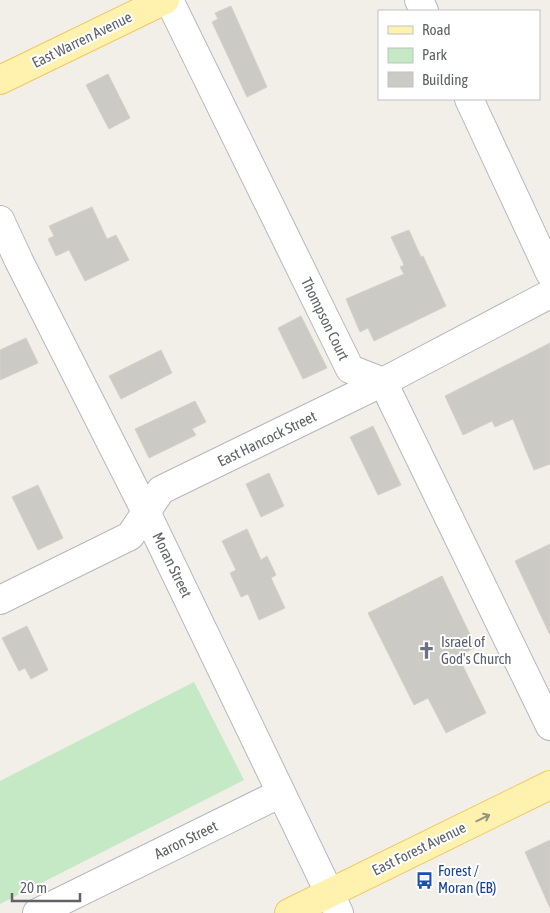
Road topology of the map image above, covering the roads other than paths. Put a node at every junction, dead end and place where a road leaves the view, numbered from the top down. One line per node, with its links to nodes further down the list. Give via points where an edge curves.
1 (164, 0): 3 (main road, East Warren Avenue)
2 (170, 0): 9 (street, Thompson Court, via 350,369)
3 (0, 80)
4 (469, 100): 7 (street)
5 (0, 220): 6 (street, Moran Street)
6 (9, 266): 10 (street, Moran Street)
7 (550, 272)
8 (550, 294): 9 (street, East Hancock Street)
9 (383, 382): 10 (street, East Hancock Street, via 161,490); 12 (street)
10 (146, 512): 11 (street, East Hancock Street, via 130,536); 14 (street, Moran Street)
11 (0, 600)
12 (550, 726)
13 (550, 785): 15 (main road, East Forest Avenue, one-way to 13)
14 (282, 793): 15 (street, Moran Street); 16 (street, Aaron Street)
15 (334, 903): 17 (main road, East Forest Avenue)
16 (37, 913)
17 (289, 913)

